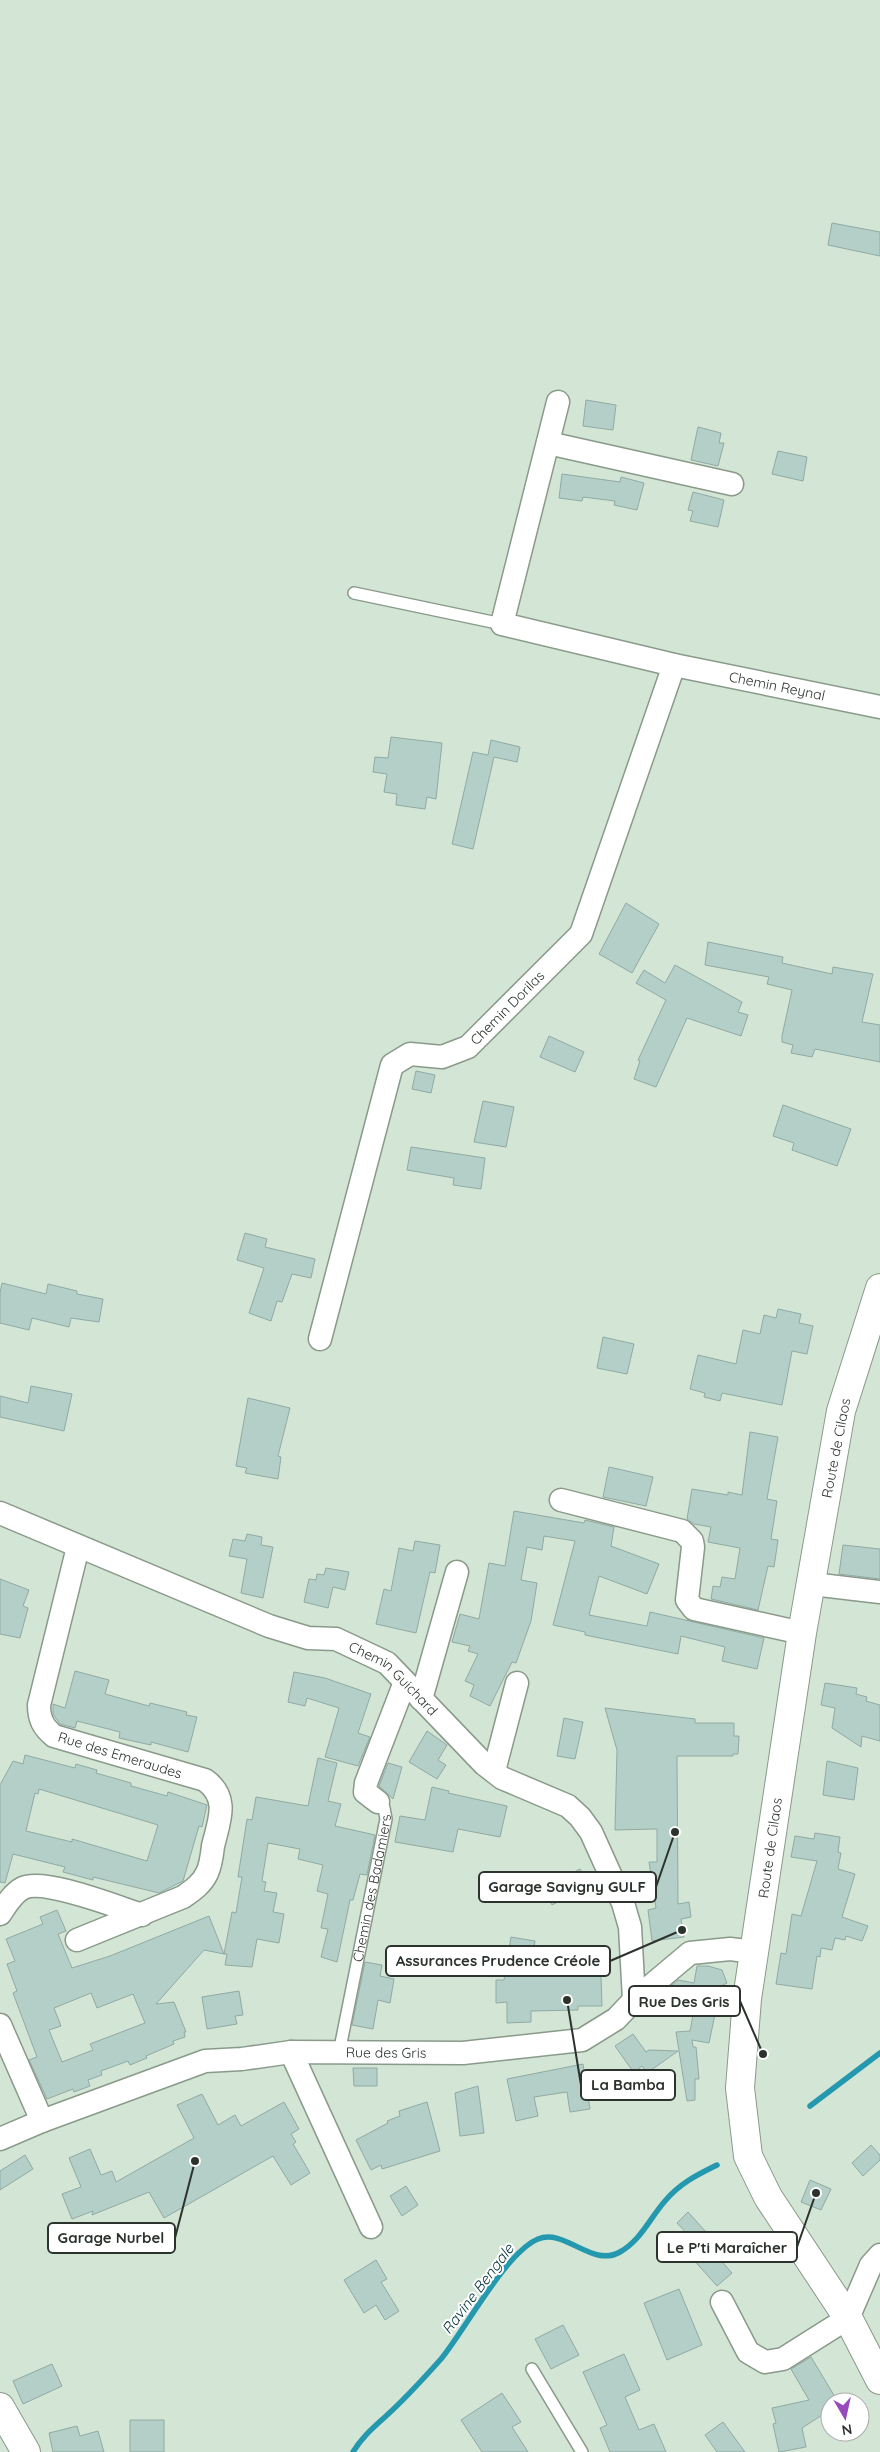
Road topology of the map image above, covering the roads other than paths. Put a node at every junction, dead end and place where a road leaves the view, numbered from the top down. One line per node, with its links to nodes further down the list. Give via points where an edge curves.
1 (558, 402): 2 (street)
2 (548, 444): 3 (street); 5 (street)
3 (732, 484)
4 (354, 593): 5 (lane)
5 (502, 624): 6 (street, Chemin Reynal)
6 (674, 665): 7 (street, Chemin Reynal); 9 (street, Chemin Dorilas, via 581,934 468,1047 442,1057 410,1054 392,1065)
7 (880, 707)
8 (880, 1288): 14 (main road, Route de Cilaos, via 841,1410)
9 (320, 1339)
10 (560, 1500): 16 (street, via 682,1531 692,1541 693,1547 687,1600 694,1609)
11 (0, 1513): 12 (street, Chemin Guichard)
12 (78, 1546): 17 (street, Chemin Guichard, via 268,1626 308,1638 336,1639 387,1663); 23 (street, Rue des Emeraudes, via 39,1705 45,1729 54,1736 205,1780 220,1798 221,1811 208,1872 198,1886 183,1897)
13 (457, 1572): 19 (street)
14 (812, 1584): 15 (street); 16 (main road, Route de Cilaos)
15 (880, 1592)
16 (802, 1633): 25 (main road, Route de Cilaos)
17 (405, 1682): 19 (street, Chemin Guichard); 21 (street, Chemin des Badamiers, via 366,1783 364,1792)
18 (517, 1683): 20 (street)
19 (421, 1699): 20 (street, Chemin Guichard)
20 (494, 1771): 26 (street, Chemin Guichard, via 502,1778 568,1806 591,1832 623,1903 630,1927)
21 (378, 1802): 29 (lane, Chemin des Badamiers, via 384,1808 386,1819)
22 (0, 1914): 23 (street, via 23,1888 47,1885)
23 (142, 1915): 24 (street, Rue des Emeraudes)
24 (77, 1940)
25 (754, 1952): 26 (street, Rue des Gris, via 730,1949 690,1954); 35 (main road, Route de Cilaos, via 740,2088 748,2156 768,2197)
26 (634, 2000): 29 (street, Rue des Gris, via 616,2019 582,2040 463,2053)
27 (0, 2025): 30 (street)
28 (291, 2052): 29 (street, Rue des Gris); 30 (street, Rue des Gris, via 205,2061); 32 (street)
29 (339, 2052)
30 (42, 2122): 31 (street, Rue des Gris)
31 (0, 2139)
32 (371, 2227)
33 (880, 2255): 35 (street, via 871,2265)
34 (722, 2302): 35 (street, via 748,2352 765,2362 783,2359)
35 (848, 2318): 37 (main road, Route de Cilaos)
36 (532, 2369): 40 (lane)
37 (880, 2380)
38 (0, 2407): 39 (main road)
39 (26, 2452)
40 (582, 2452)

